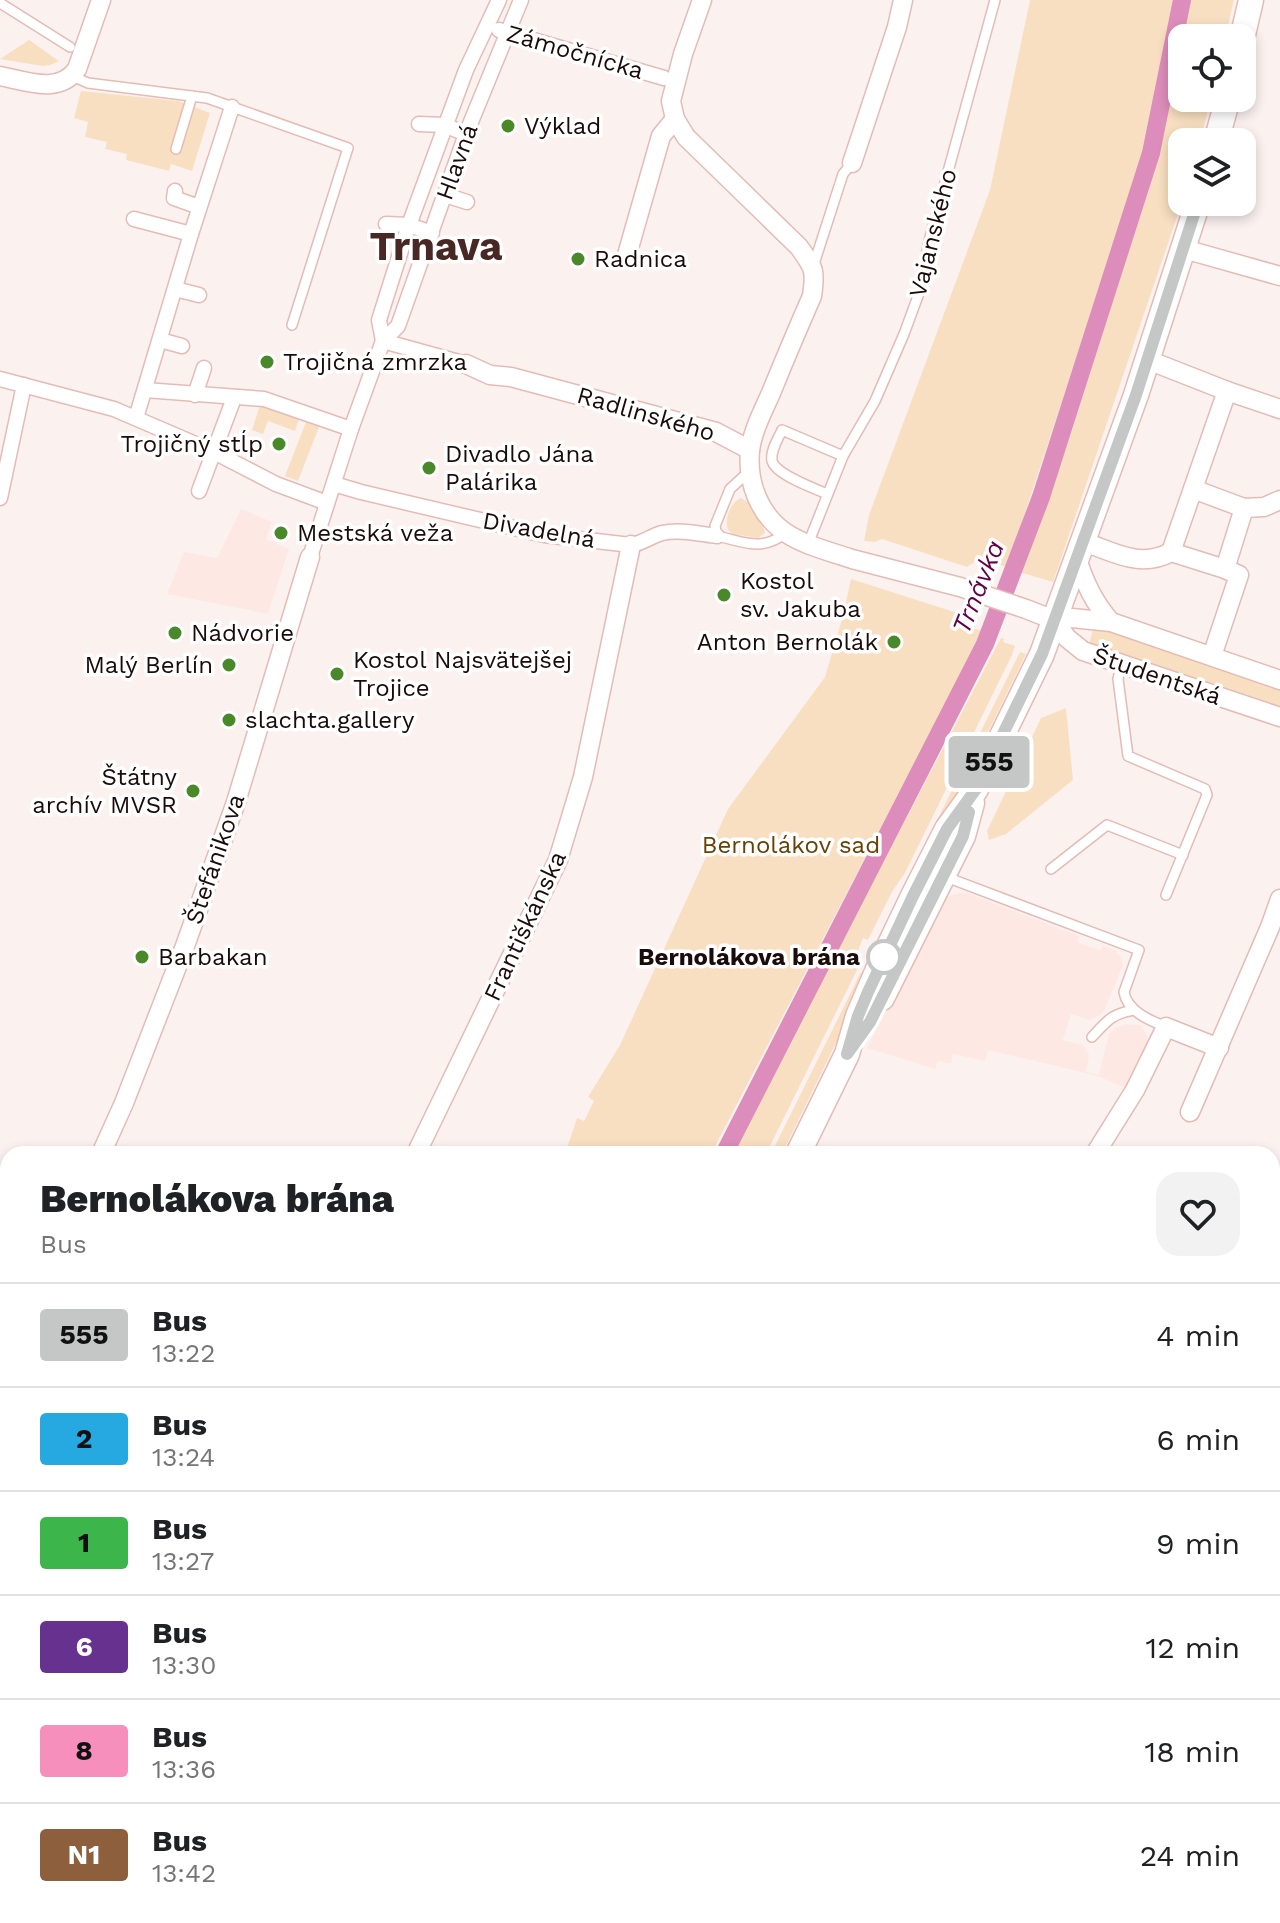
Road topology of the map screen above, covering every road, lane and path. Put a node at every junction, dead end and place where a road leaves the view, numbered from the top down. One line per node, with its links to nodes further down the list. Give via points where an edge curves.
1 (101, 0): 14 (street)
2 (499, 0): 10 (street, Hlavná)
3 (521, 0): 11 (street, Hlavná)
4 (702, 0): 18 (street, via 673,91)
5 (903, 0): 23 (street)
6 (995, 0): 60 (lane, Vajanského, via 918,296 875,401)
7 (1251, 0): 9 (street)
8 (0, 3): 12 (lane)
9 (1245, 24)
10 (486, 27): 11 (street, Zámočnícka); 20 (street, Hlavná)
11 (507, 33): 15 (street, Zámočnícka); 21 (street, Hlavná)
12 (70, 47)
13 (0, 76): 14 (street, via 53,85)
14 (72, 76): 16 (lane, via 88,83)
15 (664, 78)
16 (192, 96): 17 (lane); 22 (lane)
17 (232, 107): 27 (street); 40 (lane, via 348,148)
18 (675, 119): 35 (street, via 661,136); 36 (street, via 686,137)
19 (419, 124): 20 (street)
20 (444, 125): 21 (street); 31 (street, Hlavná)
21 (466, 134): 25 (street, Hlavná)
22 (176, 149)
23 (852, 163): 36 (lane, via 843,174)
24 (175, 191): 27 (street, via 174,198)
25 (445, 195): 26 (street); 32 (street, Hlavná)
26 (467, 202)
27 (199, 207): 33 (street)
28 (1194, 216): 34 (street)
29 (134, 219): 33 (street)
30 (386, 224): 31 (street)
31 (409, 225): 32 (street); 42 (street, Hlavná, via 379,320)
32 (432, 233): 42 (street, Hlavná, via 398,326)
33 (191, 234): 38 (street)
34 (1184, 249): 37 (street); 44 (street)
35 (627, 255)
36 (813, 267): 55 (street, via 812,296)
37 (1280, 276)
38 (175, 289): 39 (street); 41 (street)
39 (199, 295)
40 (292, 325)
41 (160, 337): 43 (street); 49 (street)
42 (383, 341): 45 (street, Radlinského); 56 (street)
43 (182, 346)
44 (1148, 360): 50 (street); 74 (street)
45 (466, 364): 58 (street, Radlinského, via 490,375 716,432)
46 (204, 368): 51 (street)
47 (0, 379): 48 (street)
48 (24, 385): 54 (street); 66 (street)
49 (145, 390): 51 (street); 54 (street)
50 (1227, 391): 53 (street); 63 (street)
51 (195, 395): 52 (street)
52 (234, 398): 56 (street, via 264,399); 59 (street)
53 (1280, 409)
54 (136, 418): 59 (street)
55 (759, 421): 57 (lane); 58 (street)
56 (351, 429): 62 (street)
57 (782, 430): 60 (lane); 65 (lane, via 773,451 776,467)
58 (750, 450): 61 (street)
59 (214, 452): 64 (street); 68 (street)
60 (843, 456): 65 (lane, Vajanského)
61 (751, 471): 70 (street, via 758,501); 71 (lane, via 730,489 715,526)
62 (334, 484): 68 (street); 73 (street, Divadelná, via 544,535)
63 (1193, 489): 69 (street); 75 (street)
64 (199, 491)
65 (827, 494): 72 (lane, Vajanského)
66 (0, 498)
67 (1280, 500): 69 (street)
68 (327, 503): 76 (street)
69 (1244, 508): 77 (street)
70 (786, 533): 71 (lane, via 761,545); 72 (street)
71 (717, 536): 73 (street, Divadelná, via 661,533)
72 (808, 544): 78 (street)
73 (631, 545): 97 (street, Františkánska, via 583,777 558,860)
74 (1080, 551): 75 (street, via 1139,560); 78 (street); 79 (street, Študentská, via 1094,602)
75 (1171, 552): 77 (street)
76 (310, 557): 96 (street, Štefánikova, via 236,802)
77 (1225, 569): 80 (street, via 1239,575)
78 (1054, 620): 79 (street, Študentská); 81 (street, Študentská, via 1083,651); 84 (street)
79 (1111, 622): 80 (street, Študentská)
80 (1212, 656): 82 (street, Študentská)
81 (1121, 665): 83 (street, Študentská); 85 (lane, via 1118,679 1128,756 1205,789 1207,795)
82 (1280, 680)
83 (1280, 717)
84 (976, 789): 87 (street, via 963,836); 94 (street, via 947,829 913,896 868,992)
85 (1183, 855): 86 (lane, via 1107,825); 88 (lane)
86 (1051, 869)
87 (943, 876): 90 (lane, via 1139,950 1124,992); 94 (street, via 870,1022)
88 (1166, 895)
89 (1280, 899): 93 (street)
90 (1134, 1010): 91 (lane); 92 (lane, via 1119,1013)
91 (1166, 1027): 93 (street); 99 (street)
92 (1092, 1037)
93 (1219, 1048): 95 (street)
94 (847, 1054): 98 (street)
95 (1190, 1112)
96 (105, 1146)
97 (420, 1146)
98 (802, 1146)
99 (1100, 1146)

